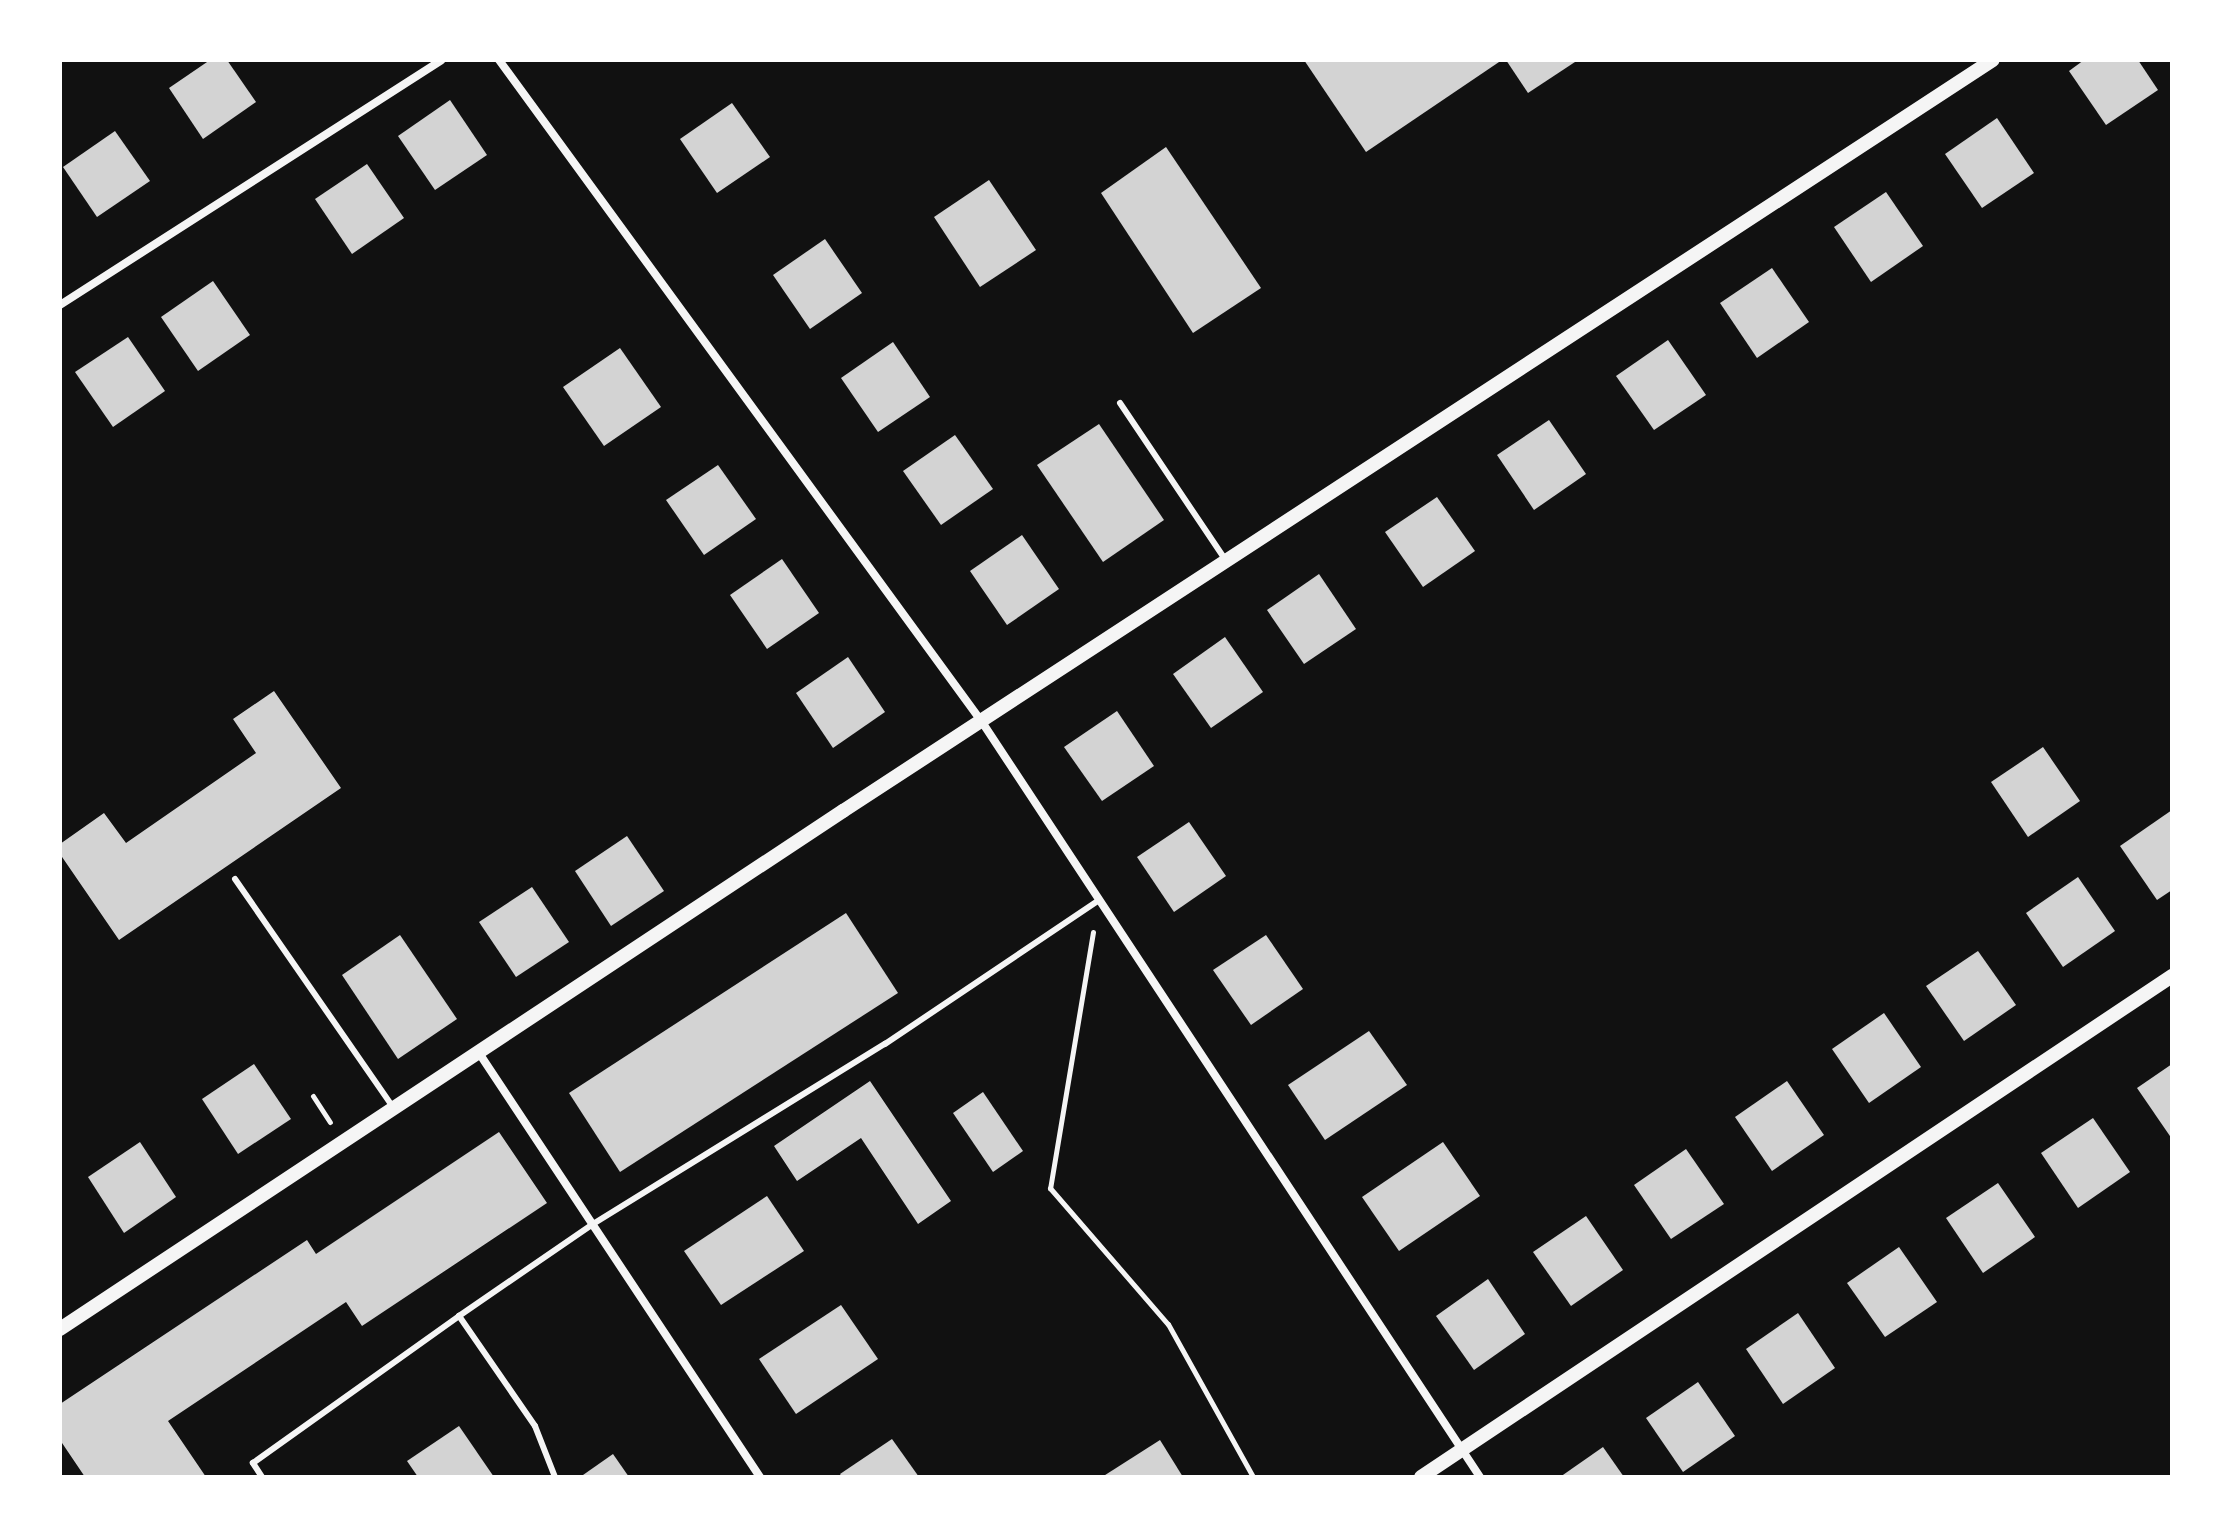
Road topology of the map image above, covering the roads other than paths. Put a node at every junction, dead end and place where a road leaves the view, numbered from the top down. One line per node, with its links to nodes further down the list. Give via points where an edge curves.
1 (441, 60): 4 (street)
2 (499, 60): 7 (street)
3 (1993, 60): 6 (street)
4 (60, 305)
5 (1120, 403): 6 (lane)
6 (1227, 562): 7 (street)
7 (982, 722): 9 (street); 11 (street)
8 (235, 879): 12 (lane)
9 (1099, 900): 13 (lane, via 885,1044); 16 (street)
10 (2172, 976): 16 (street)
11 (479, 1053): 12 (street); 13 (street)
12 (394, 1109): 15 (street)
13 (593, 1224): 14 (lane); 19 (street)
14 (459, 1316): 17 (lane, via 253,1463); 18 (lane, via 535,1426)
15 (60, 1329)
16 (1462, 1451): 20 (street); 21 (street)
17 (262, 1477)
18 (555, 1477)
19 (760, 1477)
20 (1421, 1477)
21 (1480, 1477)

